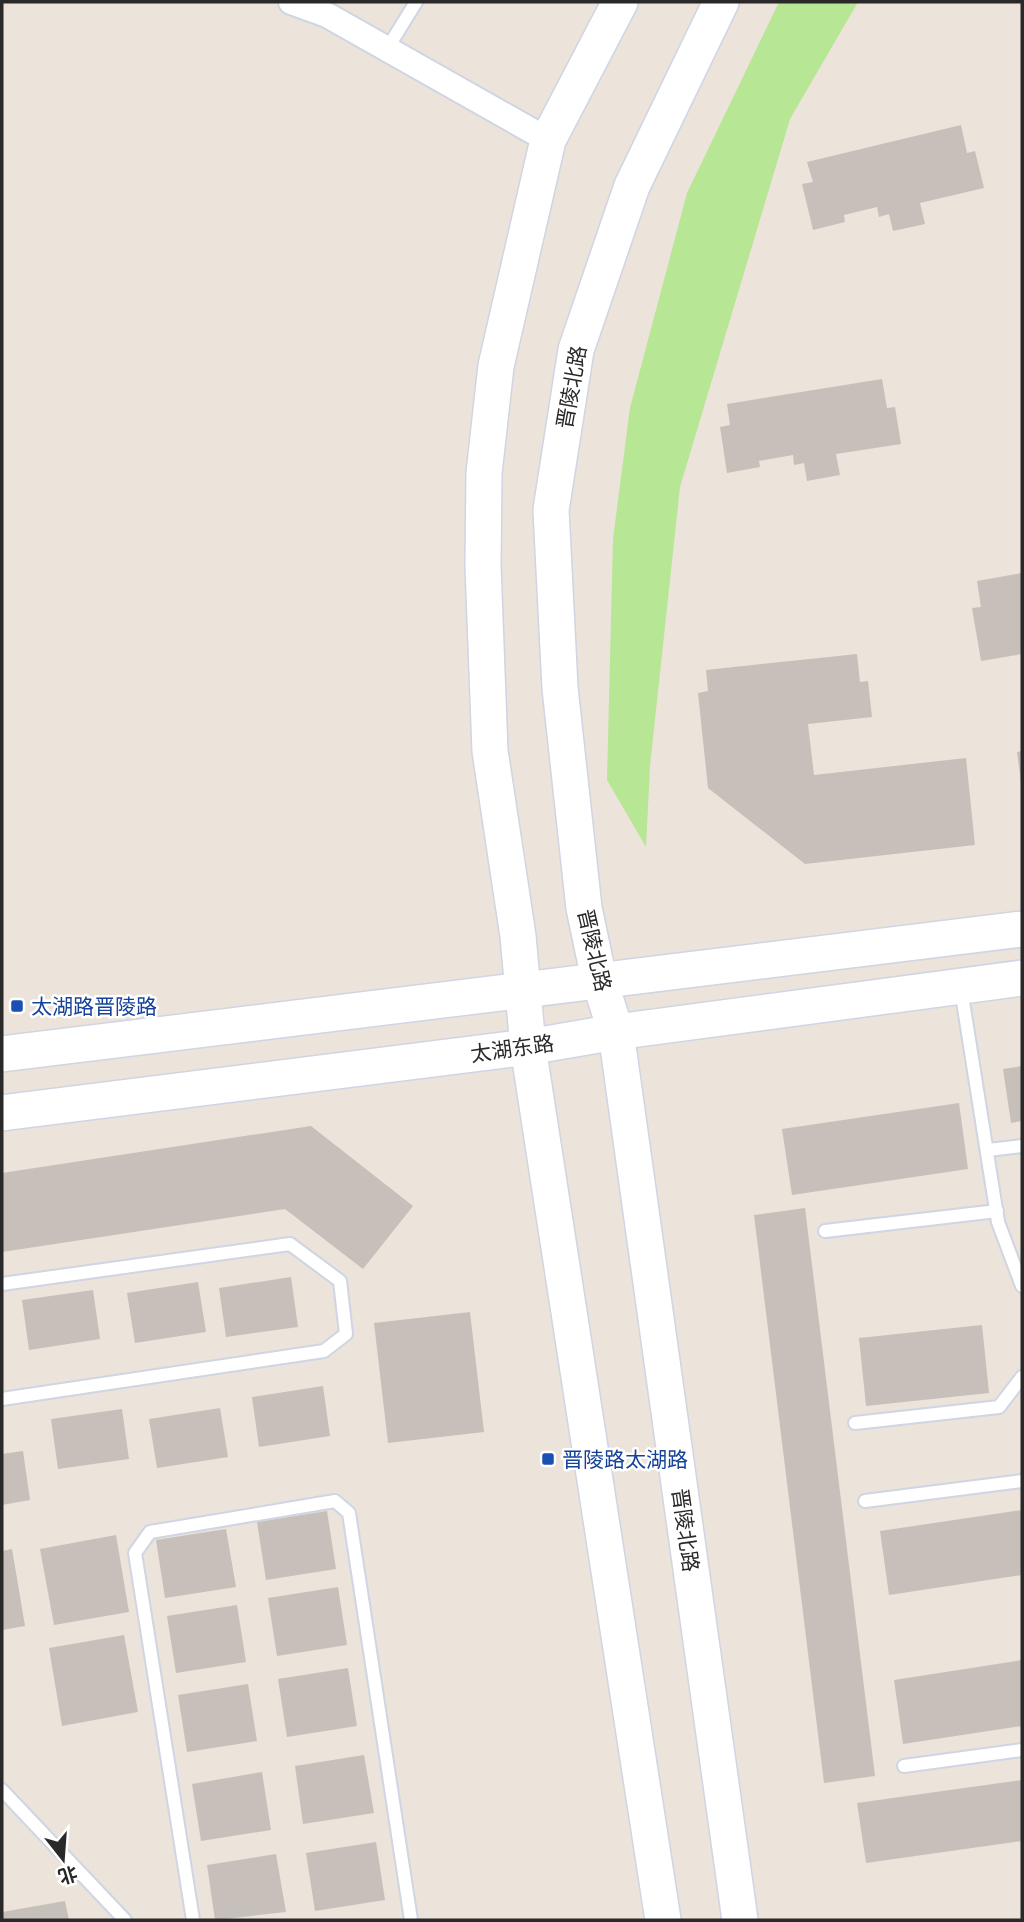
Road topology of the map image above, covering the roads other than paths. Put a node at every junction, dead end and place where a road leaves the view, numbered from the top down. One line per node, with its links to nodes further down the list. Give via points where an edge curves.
1 (290, 2): 5 (street, via 327,15)
2 (416, 2): 5 (lane)
3 (620, 2): 6 (main road)
4 (721, 2): 9 (main road, 晋陵北路, via 632,186 576,350 551,510 560,688 584,908)
5 (387, 49): 6 (street)
6 (548, 140): 11 (main road, via 496,366 484,473 489,751)
7 (1022, 929): 9 (main road)
8 (1022, 978): 10 (main road, 太湖东路)
9 (599, 979): 11 (main road); 12 (main road, 晋陵北路)
10 (960, 985): 12 (main road, 太湖东路); 17 (lane)
11 (523, 991): 13 (main road); 14 (main road)
12 (616, 1032): 13 (main road, 太湖东路); 34 (main road, 晋陵北路)
13 (528, 1047): 15 (main road, 太湖东路); 33 (main road)
14 (2, 1054)
15 (2, 1114)
16 (1022, 1146): 17 (lane)
17 (988, 1150): 18 (lane)
18 (997, 1211): 19 (lane); 21 (lane)
19 (825, 1231)
20 (2, 1284): 23 (lane, via 290,1244 340,1281 346,1334 324,1351)
21 (1022, 1286)
22 (1022, 1377): 24 (lane, via 999,1407)
23 (2, 1399)
24 (855, 1423)
25 (1022, 1481): 26 (lane)
26 (865, 1500)
27 (1022, 1750): 28 (lane)
28 (904, 1766)
29 (2, 1790): 30 (lane)
30 (125, 1920)
31 (194, 1920): 32 (lane, via 135,1553 150,1532 335,1501 349,1513)
32 (411, 1920)
33 (663, 1920)
34 (740, 1920)

